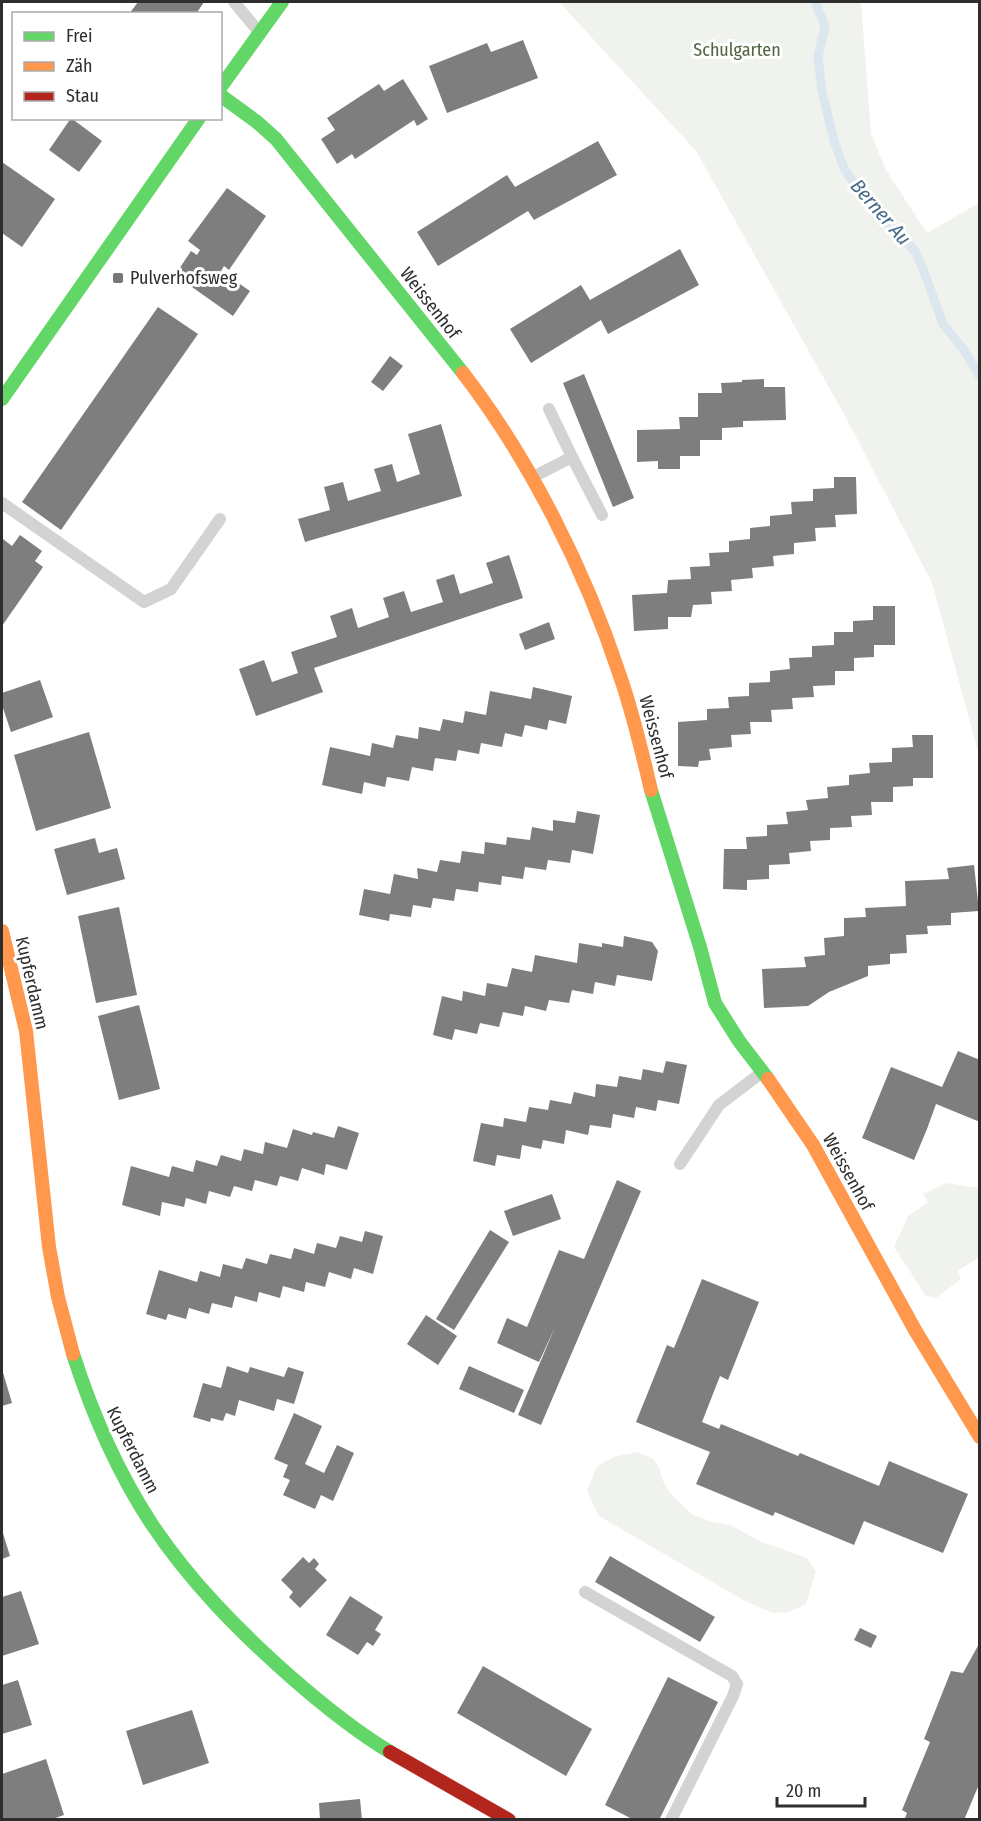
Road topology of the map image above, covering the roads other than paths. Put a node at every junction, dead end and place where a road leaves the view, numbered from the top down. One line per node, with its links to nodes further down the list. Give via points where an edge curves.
1 (234, 2): 3 (lane)
2 (282, 2): 3 (street)
3 (260, 33): 4 (street)
4 (222, 85)
5 (222, 96): 10 (street, Weissenhof, via 276,139 323,196 471,384)
6 (198, 120): 7 (street)
7 (2, 399)
8 (549, 409): 9 (lane)
9 (572, 457): 10 (lane); 12 (lane)
10 (532, 478): 15 (street, Weissenhof, via 575,561 620,675 715,1003)
11 (2, 503): 13 (lane, via 144,602 171,589)
12 (602, 515)
13 (220, 519)
14 (2, 930): 19 (street, Kupferdamm, via 26,1032 58,1296 88,1399 150,1522 207,1596 342,1720)
15 (762, 1073): 16 (lane, via 719,1105); 17 (street, Weissenhof, via 813,1145 915,1330)
16 (680, 1164)
17 (980, 1437)
18 (585, 1592): 20 (lane, via 732,1676 737,1684)
19 (509, 1820)
20 (671, 1820)

